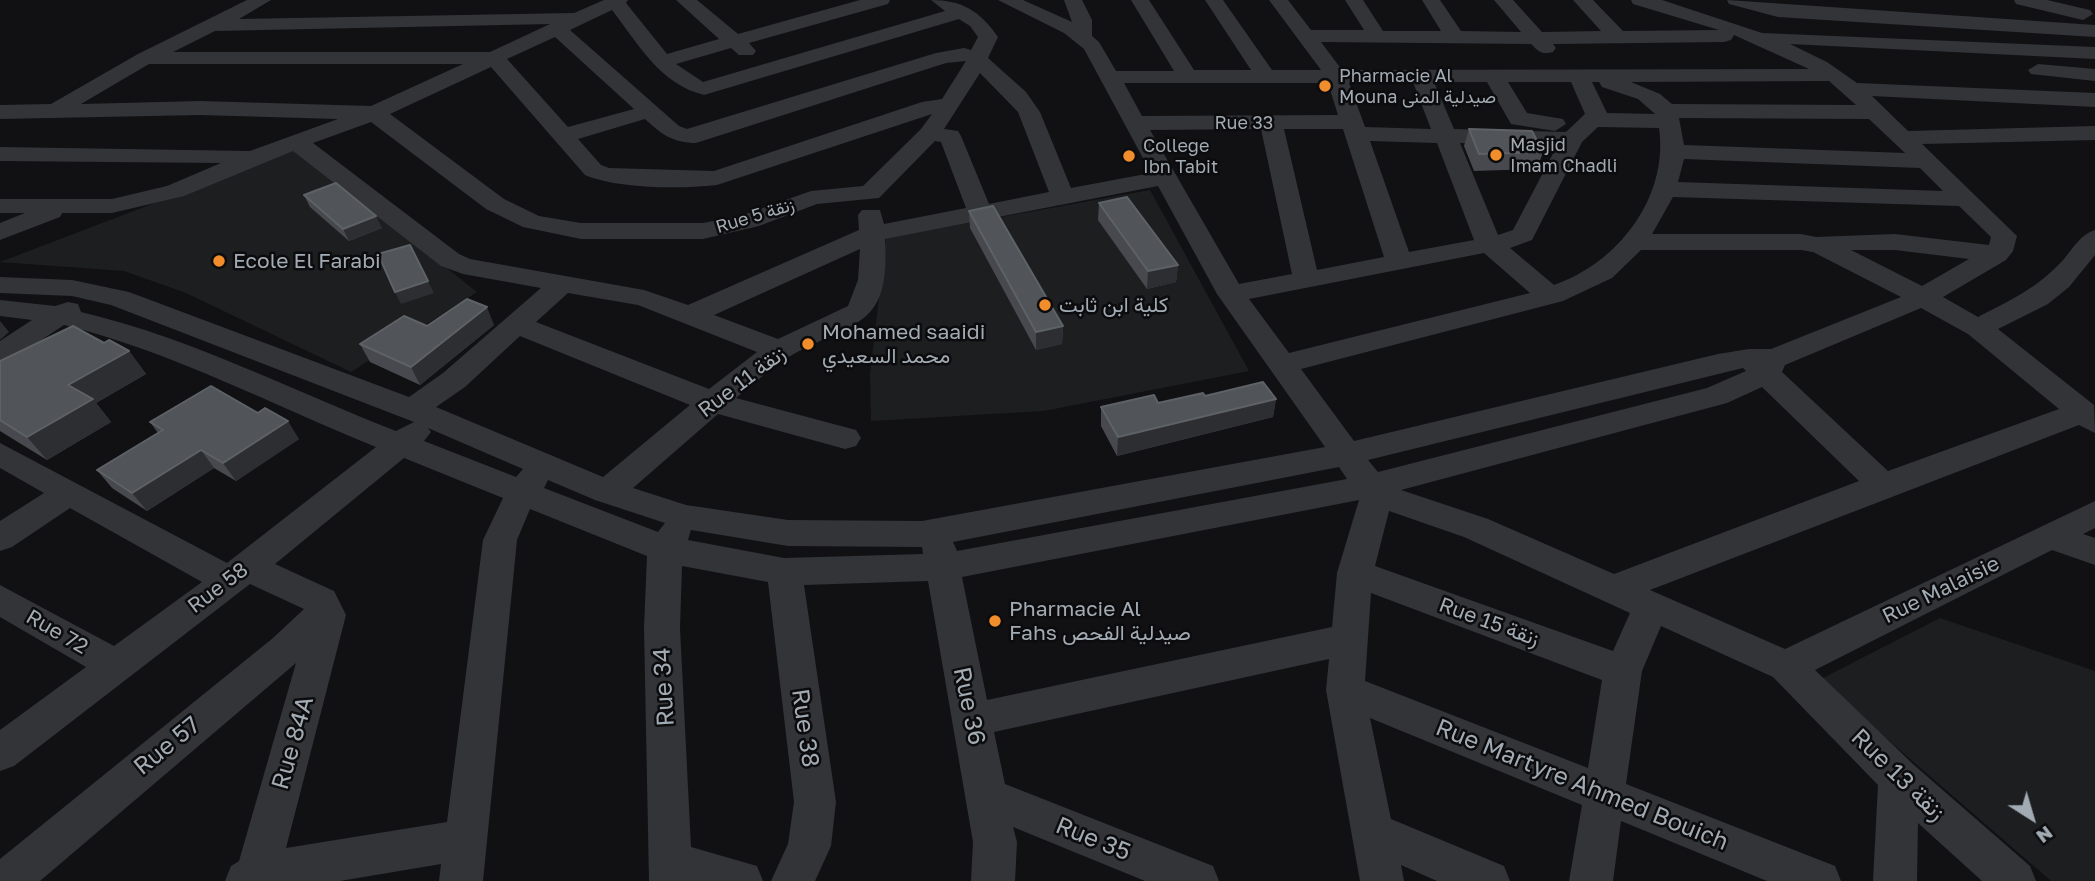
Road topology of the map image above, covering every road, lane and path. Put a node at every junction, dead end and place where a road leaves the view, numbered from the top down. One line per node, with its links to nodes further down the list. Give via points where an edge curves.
1 (262, 0): 23 (street)
2 (685, 0): 33 (street)
3 (1007, 0): 27 (street)
4 (1073, 0): 27 (street, via 1082,20)
5 (1140, 0): 42 (street)
6 (1214, 0): 43 (street)
7 (1278, 0): 28 (street)
8 (1354, 0): 29 (street)
9 (1432, 0): 30 (street)
10 (1503, 0): 32 (street)
11 (1582, 0): 31 (street)
12 (1640, 0): 25 (street)
13 (2010, 0): 14 (street)
14 (2024, 0): 21 (street)
15 (618, 1): 20 (street); 38 (street)
16 (876, 1): 22 (street)
17 (1745, 2): 25 (street); 26 (street)
18 (797, 6): 22 (street)
19 (950, 6): 37 (street, via 977,22 988,35); 40 (street)
20 (582, 17): 23 (street); 24 (street)
21 (2095, 17)
22 (814, 20): 33 (street)
23 (215, 25): 35 (street)
24 (558, 29): 36 (street); 54 (street)
25 (1737, 31): 31 (street); 34 (street); 48 (street)
26 (2095, 31)
27 (1082, 36): 46 (street)
28 (1305, 36): 29 (street); 44 (street)
29 (1377, 36): 30 (street)
30 (1455, 37): 32 (street)
31 (1617, 37): 32 (street)
32 (1539, 38): 45 (street)
33 (735, 42): 38 (street); 40 (street)
34 (2095, 53)
35 (145, 58): 36 (street); 53 (street)
36 (495, 58): 57 (street); 67 (street)
37 (976, 58): 52 (street); 58 (street, via 964,54 943,57); 79 (street, via 1029,112)
38 (663, 61): 47 (street, via 692,89)
39 (1862, 61): 41 (street)
40 (768, 69): 47 (street)
41 (2095, 75)
42 (1188, 76): 43 (street); 46 (street)
43 (1265, 76): 44 (street)
44 (1336, 76): 49 (street); 63 (street)
45 (1578, 76): 48 (street); 50 (street); 59 (street, via 1643,94); 62 (street, via 1596,110)
46 (1112, 77): 61 (street)
47 (723, 82): 58 (street)
48 (1843, 82): 51 (street); 56 (street)
49 (1425, 85): 50 (street); 66 (street)
50 (1500, 85): 62 (street, via 1519,119)
51 (2095, 100)
52 (949, 105): 65 (street); 76 (street, via 930,107 717,178)
53 (56, 110): 55 (street); 57 (street)
54 (650, 111): 67 (street); 68 (street, via 671,131)
55 (0, 112)
56 (1877, 112): 59 (street); 69 (street)
57 (374, 113): 70 (street); 78 (street, Rue 5 زنقة, via 495,204 532,222 558,227 703,232 750,221 811,198)
58 (764, 114): 68 (street)
59 (1666, 116): 62 (street); 71 (street)
60 (1271, 122): 61 (street, Rue 33); 63 (street, Rue 33); 92 (street)
61 (1136, 123): 75 (street)
62 (1584, 127): 66 (street, Rue 33); 88 (street, via 1529,228 1516,239)
63 (1355, 128): 66 (street, Rue 33); 91 (street)
64 (2095, 133): 69 (street)
65 (929, 134): 78 (street); 83 (street, via 950,136)
66 (1447, 135): 88 (street)
67 (563, 136): 76 (street, via 599,174)
68 (684, 136): 76 (street)
69 (1900, 138): 74 (street)
70 (295, 141): 73 (street); 94 (street, via 450,260 473,269)
71 (1672, 152): 74 (street); 77 (street)
72 (0, 154): 73 (street)
73 (257, 156): 82 (street, via 139,201)
74 (1927, 161): 80 (street)
75 (1167, 177): 79 (street); 96 (street)
76 (652, 178)
77 (1664, 189): 80 (street); 87 (street)
78 (870, 193): 85 (street, Rue 11 زنقة)
79 (1063, 198): 83 (street)
80 (1966, 199): 90 (street, via 2004,236)
81 (0, 206): 82 (street)
82 (64, 206): 84 (street)
83 (981, 214): 85 (street)
84 (0, 232)
85 (871, 234): 101 (street); 104 (street, Rue 11 زنقة, via 870,289 864,306)
86 (2095, 238): 103 (street, via 2038,299)
87 (1637, 242): 89 (street); 97 (street, via 1587,283)
88 (1489, 244): 91 (street); 97 (street)
89 (1815, 244): 90 (street, via 1895,242); 98 (street)
90 (1997, 254): 98 (street)
91 (1399, 261): 92 (street)
92 (1306, 279): 96 (street)
93 (0, 285): 95 (street)
94 (561, 285): 101 (street, via 644,298); 102 (street, Rue 58)
95 (100, 292): 100 (street); 109 (street)
96 (1231, 295): 107 (street)
97 (1550, 296): 107 (street)
98 (1924, 297): 103 (street); 106 (street)
99 (0, 308): 100 (street)
100 (59, 315): 105 (street); 112 (street, via 151,341)
101 (688, 316): 104 (street)
102 (517, 325): 108 (street); 109 (street, Rue 58)
103 (1978, 328): 110 (street)
104 (779, 350): 108 (street, Rue 11 زنقة)
105 (0, 354)
106 (1763, 364): 114 (street); 116 (street); 117 (street, via 1716,396)
107 (1280, 365): 114 (street)
108 (712, 402): 111 (street); 118 (street, Rue 11 زنقة)
109 (422, 414): 112 (street, Rue 58); 115 (street)
110 (2089, 417): 116 (street)
111 (845, 439)
112 (401, 443): 115 (street); 128 (street, Rue 58)
113 (0, 454): 119 (street)
114 (1347, 454): 117 (street); 125 (street)
115 (532, 480): 118 (street); 124 (street); 145 (street, via 505,524 496,563)
116 (1885, 487): 130 (street, via 1812,509)
117 (1374, 491): 125 (street); 129 (street); 130 (street, via 1476,528)
118 (607, 492): 121 (street)
119 (68, 493): 123 (street); 128 (street)
120 (2095, 513): 122 (street, Rue Malaisie)
121 (685, 517): 124 (street); 125 (street, via 788,533 882,535)
122 (2052, 536): 126 (street); 136 (street, Rue Malaisie)
123 (0, 538)
124 (664, 549): 127 (street); 146 (street, Rue 34, via 662,628)
125 (939, 549): 127 (street); 139 (street, Rue 36)
126 (2095, 552)
127 (784, 572): 151 (street, Rue 38, via 815,802 808,846)
128 (238, 573): 133 (street); 135 (street, Rue 58)
129 (1354, 573): 134 (street); 137 (street, Rue 15 زنقة)
130 (1612, 590): 132 (street)
131 (0, 598): 135 (street, Rue 72)
132 (1651, 607): 136 (street); 137 (street)
133 (326, 608): 147 (street, Rue 84A, via 326,629); 148 (street, Rue 57, via 286,649)
134 (1349, 639): 138 (street); 139 (street)
135 (115, 665): 140 (street, Rue 58)
136 (1786, 666): 141 (street, Rue 13 زنقة)
137 (1623, 671): 142 (street)
138 (1345, 690): 142 (street, Rue Martyre Ahmed Bouich); 144 (street)
139 (972, 720): 143 (street, Rue 36)
140 (0, 753)
141 (1899, 778): 158 (street); 159 (street, Rue 13 زنقة)
142 (1604, 793): 156 (street); 157 (street, Rue Martyre Ahmed Bouich)
143 (988, 797): 152 (street, Rue 36, via 995,842); 153 (street, Rue 35)
144 (1370, 831): 154 (street); 155 (street)
145 (467, 839): 147 (street); 149 (street)
146 (671, 872): 150 (street, Rue 34)
147 (253, 878)
148 (7, 881)
149 (461, 881)
150 (741, 881)
151 (793, 881)
152 (993, 881)
153 (1198, 881)
154 (1382, 881)
155 (1488, 881)
156 (1591, 881)
157 (1819, 881)
158 (1895, 881)
159 (2014, 881)

